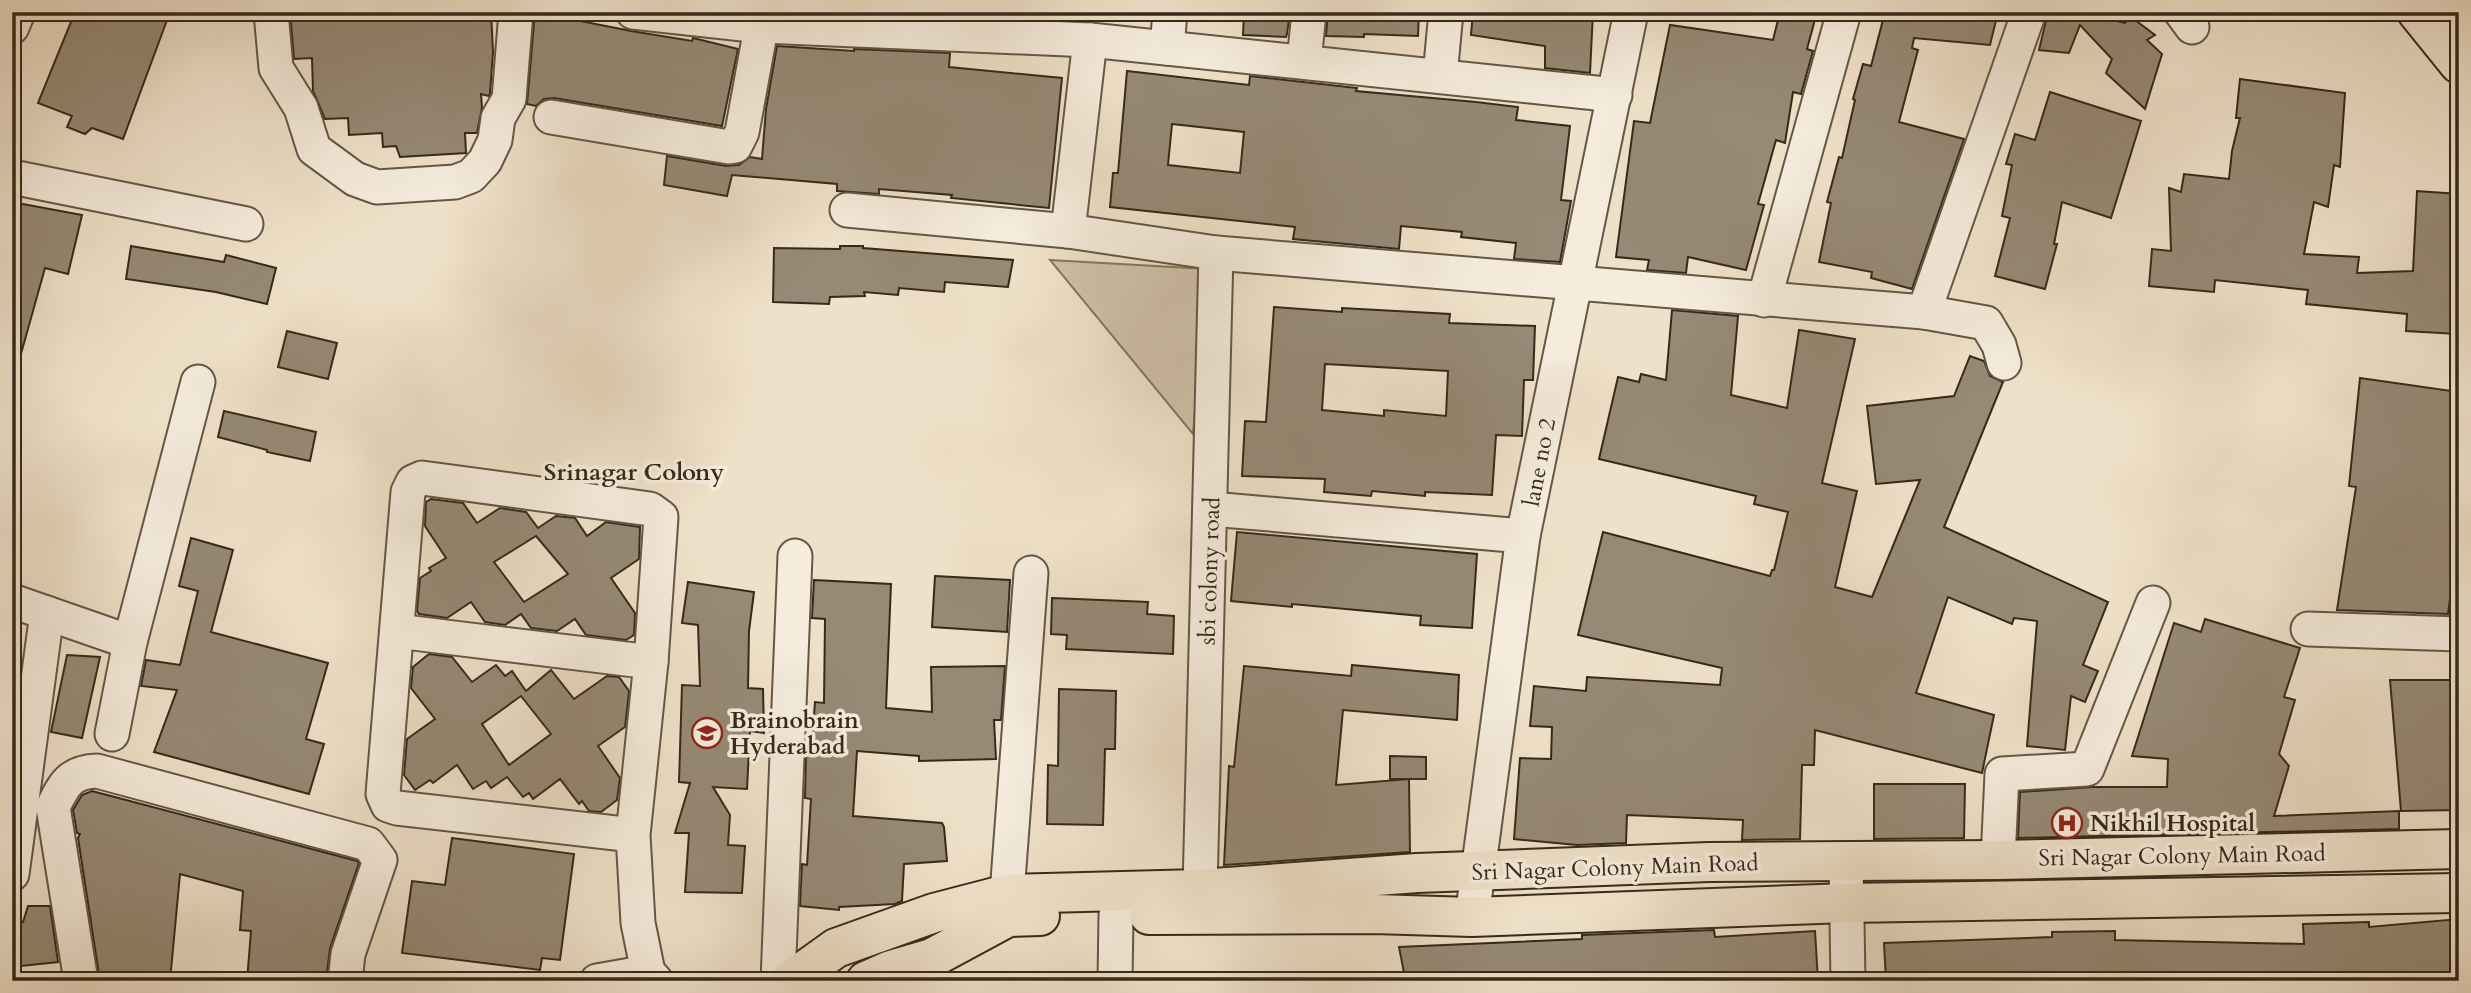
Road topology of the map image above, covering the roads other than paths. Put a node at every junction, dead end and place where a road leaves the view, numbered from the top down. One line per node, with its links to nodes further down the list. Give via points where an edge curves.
1 (18, 12): 14 (street)
2 (271, 12): 3 (street, via 276,68 301,108 314,149 355,179 377,187 455,182 471,176 485,161 509,99)
3 (516, 12)
4 (633, 12): 12 (street)
5 (1170, 12): 16 (street)
6 (1309, 12): 17 (street)
7 (1446, 12): 19 (street)
8 (1631, 12): 20 (street, lane no 2)
9 (1844, 12): 28 (street)
10 (2029, 12): 29 (street)
11 (2417, 12): 18 (main road)
12 (762, 19): 13 (street); 21 (street, via 742,132 735,146)
13 (1033, 25): 15 (street)
14 (12, 27)
15 (1090, 40): 16 (street); 25 (street)
16 (1167, 48): 17 (street)
17 (1304, 62): 19 (street)
18 (2459, 64)
19 (1440, 76): 20 (street)
20 (1615, 95): 27 (street, lane no 2)
21 (551, 117)
22 (12, 177): 24 (street)
23 (847, 210): 25 (street)
24 (246, 224)
25 (1068, 231): 26 (street)
26 (1216, 253): 27 (street); 32 (street, sbi colony road)
27 (1576, 282): 28 (street); 33 (street, lane no 2)
28 (1764, 300): 29 (street)
29 (1924, 312): 30 (street, via 1986,323 2000,345)
30 (2004, 363)
31 (198, 382): 42 (street)
32 (1211, 509): 33 (street); 51 (street, sbi colony road)
33 (1523, 536): 49 (street, lane no 2)
34 (795, 556): 63 (street)
35 (1031, 573): 53 (street)
36 (12, 601): 38 (street)
37 (2153, 603): 47 (street, via 2087,769 2002,774)
38 (47, 613): 42 (street); 50 (street)
39 (2308, 629): 41 (street)
40 (397, 631): 43 (street); 43 (street, via 408,492 413,482 422,478 650,509 661,517); 45 (street, via 383,794 388,805)
41 (2459, 634)
42 (130, 642): 44 (street)
43 (651, 662): 45 (street)
44 (112, 734)
45 (633, 835): 59 (street, via 638,923)
46 (2459, 849): 47 (main road, Sri Nagar Colony Main Road)
47 (1998, 860): 48 (main road, Sri Nagar Colony Main Road)
48 (1846, 861): 49 (main road, Sri Nagar Colony Main Road); 54 (street)
49 (1479, 870): 51 (main road, Sri Nagar Colony Main Road); 56 (street, lane no 2)
50 (12, 874)
51 (1200, 889): 53 (main road, Sri Nagar Colony Main Road)
52 (2459, 893): 54 (main road, Sri Nagar Colony Main Road)
53 (1007, 894): 57 (main road, Sri Nagar Colony Main Road, via 934,912)
54 (1847, 903): 56 (main road, Sri Nagar Colony Main Road); 67 (street)
55 (1116, 915): 56 (main road, Sri Nagar Colony Main Road); 58 (main road, Sri Nagar Colony Main Road, via 1008,917); 66 (street)
56 (1472, 917)
57 (845, 965): 64 (main road, Sri Nagar Colony Main Road)
58 (932, 970): 65 (main road, Sri Nagar Colony Main Road, via 891,970)
59 (652, 977): 62 (street)
60 (81, 981): 61 (street, via 53,807 63,785 83,772 97,771 368,844 380,860 348,954)
61 (345, 981)
62 (597, 981)
63 (778, 981)
64 (790, 981)
65 (866, 981)
66 (1115, 981)
67 (1848, 981)

